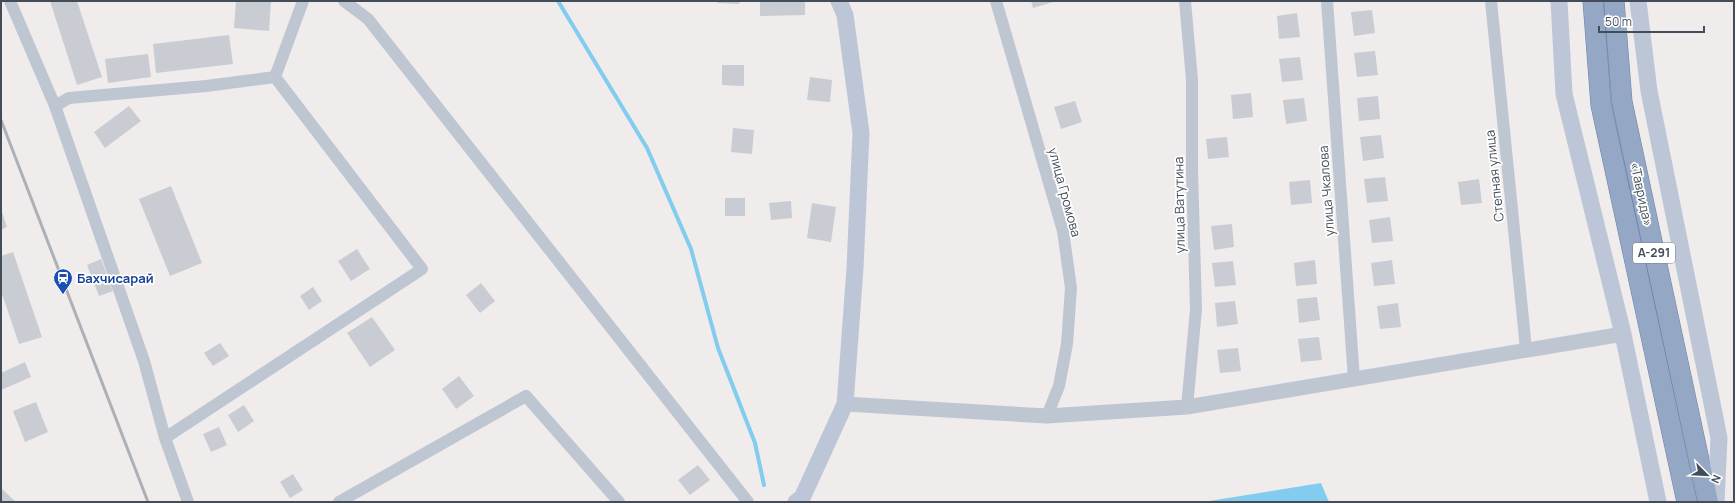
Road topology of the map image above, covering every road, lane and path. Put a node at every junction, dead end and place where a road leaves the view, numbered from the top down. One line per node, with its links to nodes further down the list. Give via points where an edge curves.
1 (10, 1): 14 (street)
2 (303, 1): 13 (street)
3 (344, 1): 25 (street, via 368,19)
4 (839, 1): 18 (main road, via 845,15 861,133)
5 (996, 1): 20 (street, улица Громова, via 1063,231 1071,288 1067,344 1059,386)
6 (1185, 1): 19 (street, улица Ватутина, via 1192,80 1196,309)
7 (1327, 1): 17 (street, улица Чкалова)
8 (1491, 1): 16 (street, Степная улица)
9 (1559, 1): 15 (main road, via 1564,94)
10 (1593, 1): 28 (highway, «Таврида» / А-291, via 1601,105)
11 (1614, 1): 29 (highway, «Таврида» / А-291, via 1622,102)
12 (1638, 1): 30 (main road, via 1649,91 1719,438)
13 (275, 77): 14 (street, via 69,98); 21 (street, via 422,269)
14 (55, 106): 21 (street, via 144,361)
15 (1623, 334): 16 (street); 27 (main road)
16 (1526, 349): 17 (street)
17 (1354, 379): 19 (street)
18 (845, 404): 20 (street); 26 (main road, via 802,498)
19 (1187, 407): 20 (street)
20 (1047, 416)
21 (165, 438): 22 (street)
22 (188, 502)
23 (339, 502): 24 (street, via 526,396)
24 (618, 502)
25 (748, 502)
26 (796, 502)
27 (1658, 502)
28 (1687, 502)
29 (1708, 502)
30 (1716, 502)

